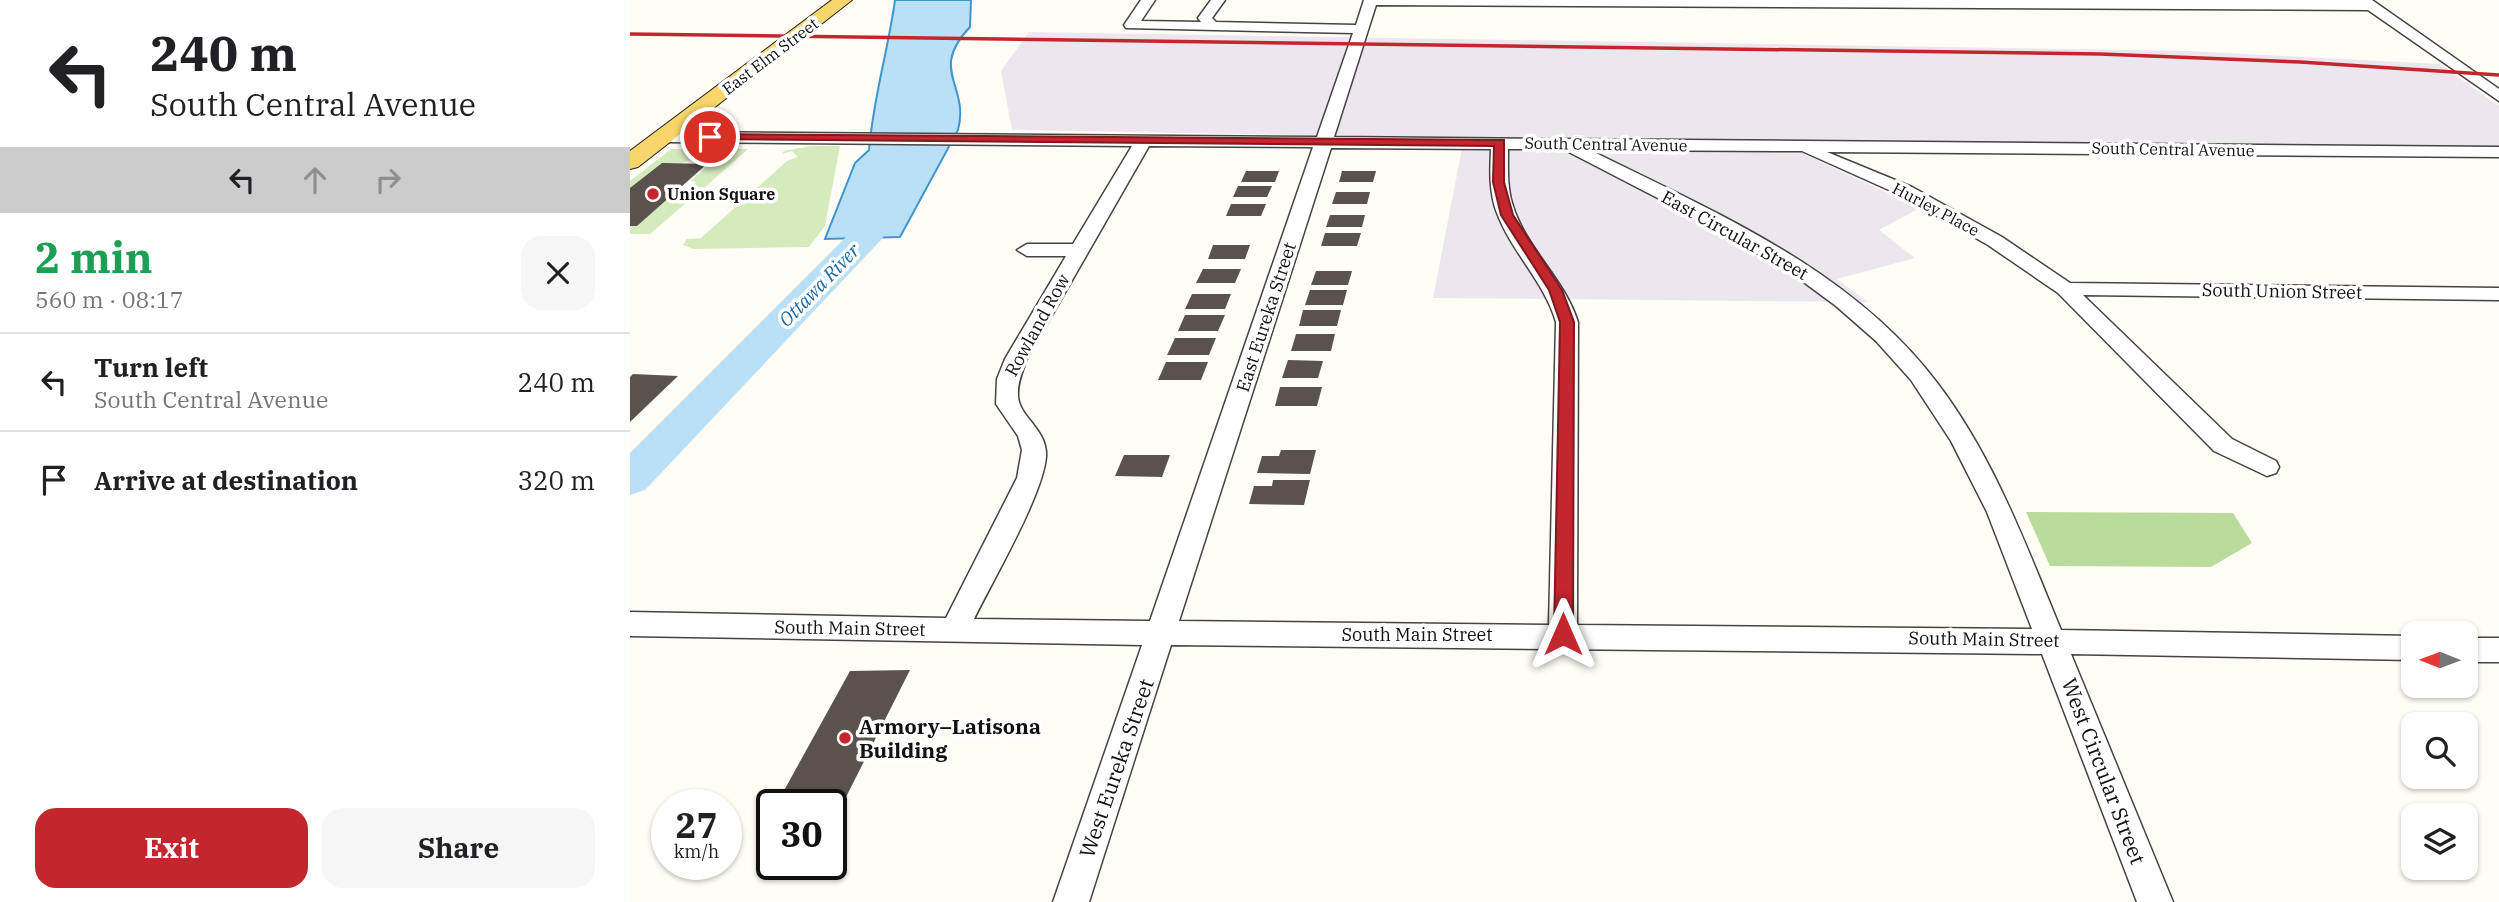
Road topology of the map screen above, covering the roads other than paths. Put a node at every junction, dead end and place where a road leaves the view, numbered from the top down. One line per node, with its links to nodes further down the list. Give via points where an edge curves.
1 (843, 0): 10 (main road, East Elm Street)
2 (1148, 0): 6 (street, via 1131,24)
3 (1217, 0): 6 (street, via 1205,18)
4 (1371, 0): 5 (street); 7 (street, East Eureka Street)
5 (2367, 3): 8 (street)
6 (1212, 26): 7 (street)
7 (1362, 29): 12 (street, East Eureka Street)
8 (2499, 96)
9 (630, 136): 10 (main road, South Central Avenue)
10 (663, 137): 11 (street, South Central Avenue); 17 (main road, East Elm Street)
11 (1143, 141): 12 (street, South Central Avenue); 19 (street, Rowland Row)
12 (1324, 141): 13 (street, South Central Avenue); 25 (street, East Eureka Street)
13 (1500, 143): 14 (street, South Central Avenue); 26 (street, via 1499,182 1507,215 1556,290 1567,322)
14 (1563, 144): 15 (street, South Central Avenue); 27 (street, East Circular Street, via 1770,251 1814,278 1880,331 1921,376 1974,460)
15 (1797, 146): 16 (street, South Central Avenue); 20 (street, Hurley Place, via 1906,191 1995,241)
16 (2499, 152)
17 (630, 162)
18 (1027, 250): 19 (street)
19 (1079, 250): 24 (street, Rowland Row, via 1005,384 1006,404 1034,451 1030,478)
20 (2065, 289): 21 (street, South Union Street); 22 (street, Hurley Place, via 2223,445)
21 (2499, 294)
22 (2267, 467)
23 (630, 624): 24 (street, South Main Street)
24 (955, 629): 25 (street, South Main Street)
25 (1161, 633): 26 (street, South Main Street); 31 (street, West Eureka Street)
26 (1563, 634): 27 (street, South Main Street)
27 (2053, 640): 28 (street, South Main Street); 32 (street, West Circular Street)
28 (2401, 648)
29 (2478, 650): 30 (street)
30 (2499, 650)
31 (1071, 902)
32 (2155, 902)

